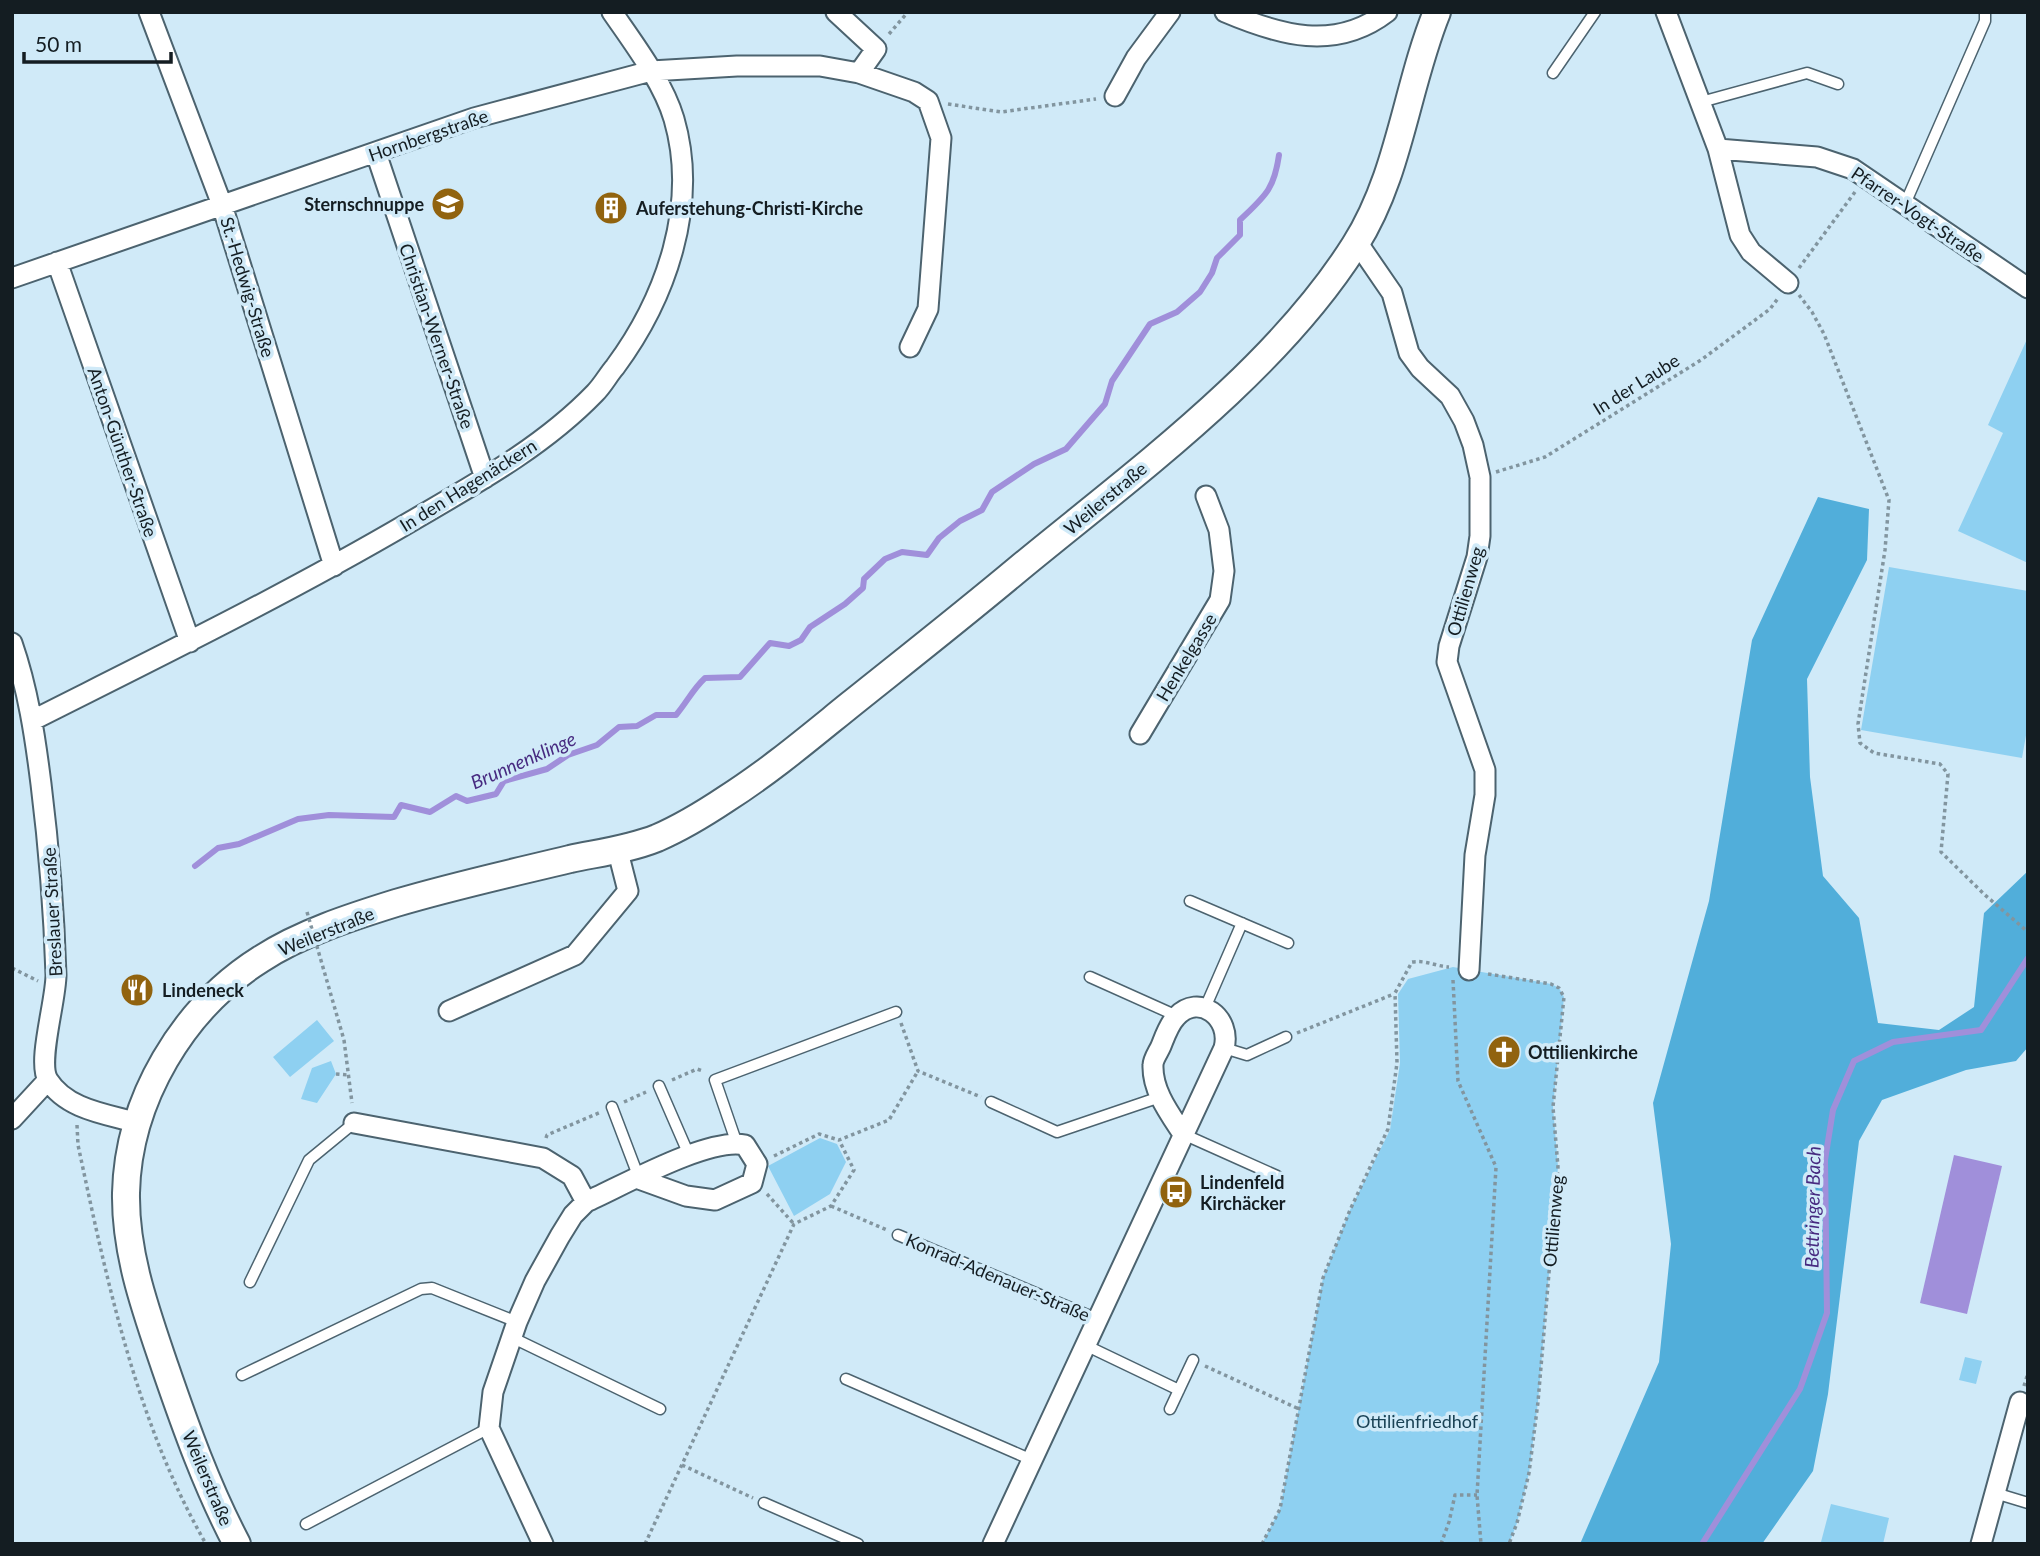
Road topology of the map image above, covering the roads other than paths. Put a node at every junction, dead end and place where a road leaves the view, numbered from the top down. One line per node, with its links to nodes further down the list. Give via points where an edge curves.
1 (149, 12): 20 (street, St.-Hedwig-Straße)
2 (612, 12): 11 (street, In den Hagenäckern)
3 (836, 12): 12 (street, via 876,49)
4 (1170, 12): 15 (street)
5 (1225, 12): 6 (street, via 1295,36 1327,36 1348,32)
6 (1387, 12)
7 (1437, 12): 21 (main road, Weilerstraße, via 1389,167)
8 (1595, 12): 13 (lane)
9 (1666, 12): 16 (street)
10 (1985, 12): 19 (lane, via 1985,22)
11 (652, 71): 12 (street, Hornbergstraße, via 820,66); 18 (street, Hornbergstraße, via 474,118); 27 (street, In den Hagenäckern, via 674,117 683,160 681,216 668,269 636,338 596,392 540,441)
12 (859, 73): 26 (street, Hornbergstraße, via 928,101 941,138 928,309)
13 (1553, 73)
14 (1838, 84): 16 (lane, via 1807,73)
15 (1115, 96)
16 (1701, 102): 17 (street)
17 (1718, 149): 19 (street, Pfarrer-Vogt-Straße, via 1817,157 1866,176); 24 (street, via 1740,235 1751,252)
18 (376, 153): 20 (street, Hornbergstraße); 27 (street, Christian-Werner-Straße)
19 (1905, 204): 25 (street, Pfarrer-Vogt-Straße)
20 (222, 205): 22 (street, Hornbergstraße); 29 (street, St.-Hedwig-Straße)
21 (1357, 242): 34 (main road, Weilerstraße, via 1305,313 1247,374 990,593 726,799 656,838); 38 (street, Ottilienweg, via 1392,293 1409,353 1450,396 1464,421 1480,477 1477,557 1447,662 1485,770)
22 (57, 261): 23 (street, Hornbergstraße); 30 (street, Anton-Günther-Straße)
23 (12, 278)
24 (1788, 283)
25 (2028, 288)
26 (910, 347)
27 (485, 478): 29 (street, In den Hagenäckern)
28 (1206, 496): 33 (street, Henkelgasse, via 1219,530 1224,571 1220,600)
29 (334, 566): 30 (street, In den Hagenäckern)
30 (190, 642): 32 (street, In den Hagenäckern)
31 (12, 643): 32 (street, Breslauer Straße)
32 (33, 720): 46 (street, Breslauer Straße, via 54,914 56,990 44,1067)
33 (1140, 734)
34 (617, 848): 41 (street, via 628,891 575,955); 52 (main road, Weilerstraße, via 395,904 317,931 262,958 220,990 187,1026 161,1067)
35 (1190, 901): 36 (lane)
36 (1241, 923): 37 (lane); 40 (lane)
37 (1288, 943)
38 (1461, 968)
39 (1090, 977): 43 (lane)
40 (1205, 1009): 43 (street, via 1195,1007); 45 (street, via 1221,1020)
41 (449, 1011)
42 (896, 1012): 55 (lane, via 715,1080)
43 (1177, 1016): 48 (street, via 1153,1065)
44 (1286, 1037): 45 (lane, via 1247,1055)
45 (1224, 1048): 54 (street, Konrad-Adenauer-Straße)
46 (48, 1080): 51 (street); 52 (street, via 76,1106)
47 (659, 1086): 56 (lane)
48 (1160, 1097): 49 (lane, via 1057,1132); 54 (street)
49 (991, 1102)
50 (612, 1107): 58 (lane)
51 (12, 1119)
52 (138, 1123): 78 (main road, Weilerstraße, via 126,1196 137,1283 200,1467)
53 (354, 1123): 59 (street, via 543,1158 572,1176); 61 (lane, via 309,1160)
54 (1183, 1134): 57 (lane); 62 (street, Konrad-Adenauer-Straße)
55 (737, 1144): 56 (street); 58 (street, via 745,1145 754,1173 715,1200 686,1196)
56 (689, 1155): 58 (street)
57 (1277, 1175)
58 (639, 1178): 59 (street)
59 (586, 1202): 63 (street, via 560,1236)
60 (898, 1235): 62 (lane, Konrad-Adenauer-Straße)
61 (250, 1282)
62 (1097, 1319): 64 (street, Konrad-Adenauer-Straße)
63 (514, 1329): 66 (lane, via 432,1288 421,1289); 70 (lane); 72 (street, via 494,1392)
64 (1085, 1345): 68 (lane, Konrad-Adenauer-Straße); 73 (street, Konrad-Adenauer-Straße)
65 (1193, 1360): 68 (lane)
66 (242, 1375)
67 (846, 1379): 73 (lane)
68 (1179, 1390): 71 (lane)
69 (2020, 1402): 74 (street)
70 (660, 1409)
71 (1170, 1409)
72 (489, 1427): 77 (lane); 79 (street)
73 (1032, 1460): 81 (street, Konrad-Adenauer-Straße)
74 (1995, 1493): 76 (lane); 82 (street)
75 (765, 1503): 80 (lane)
76 (2028, 1503)
77 (306, 1524)
78 (237, 1544)
79 (543, 1544)
80 (858, 1544)
81 (993, 1544)
82 (1981, 1544)

